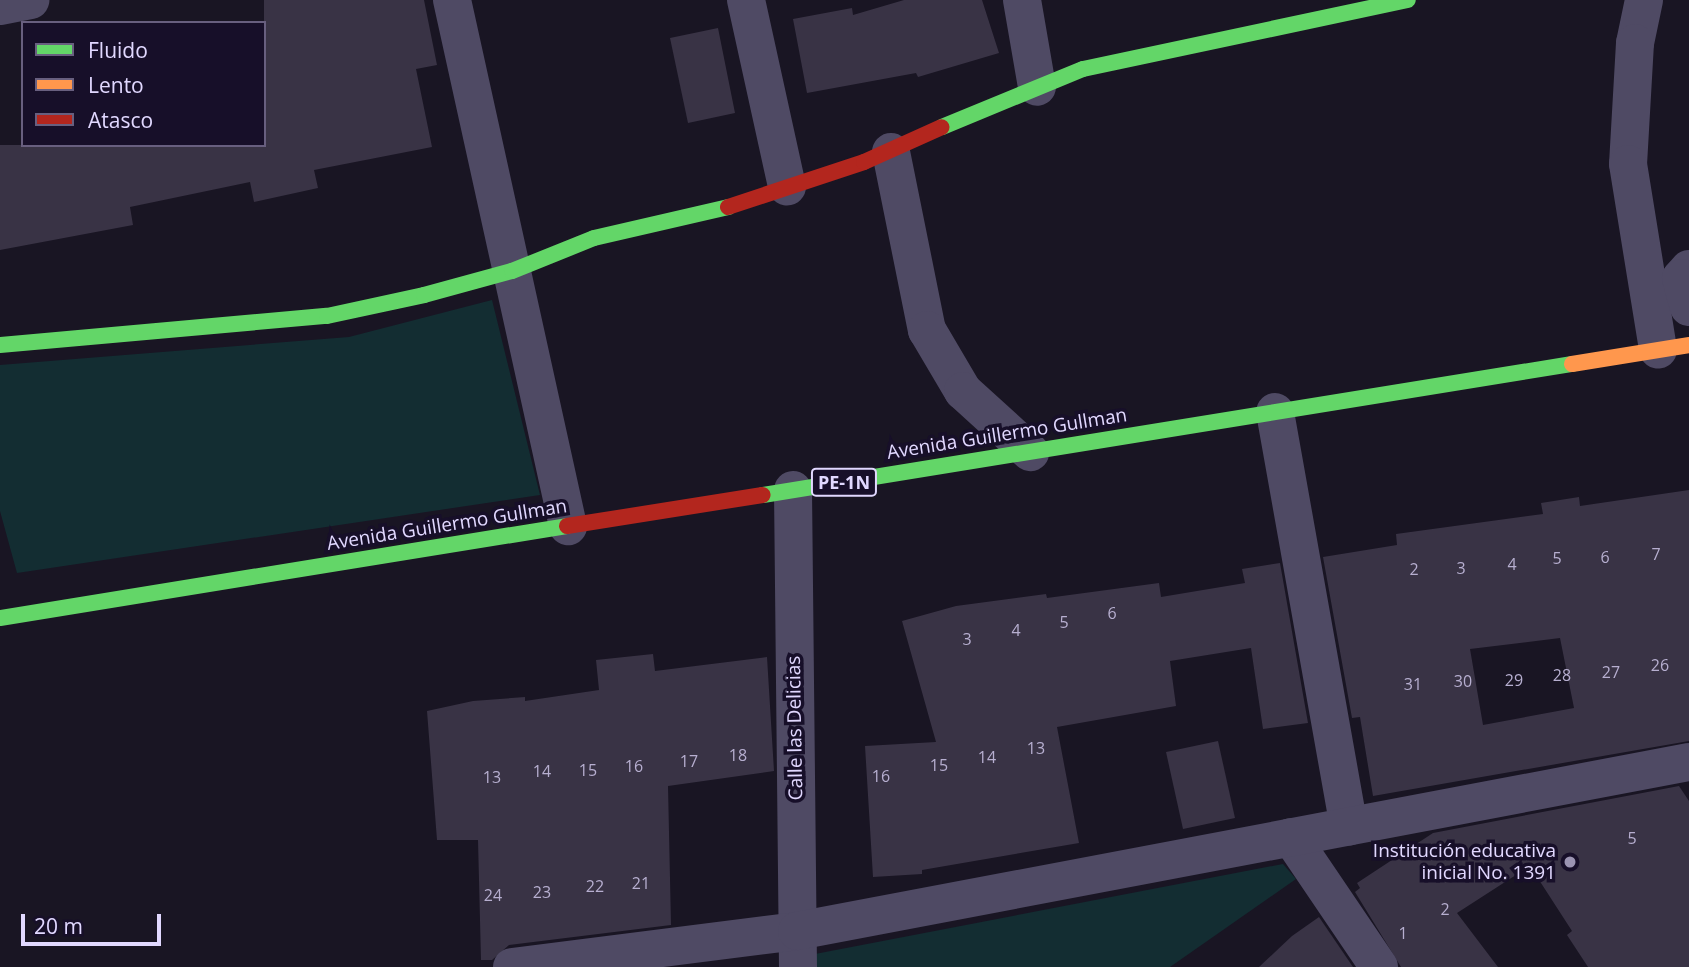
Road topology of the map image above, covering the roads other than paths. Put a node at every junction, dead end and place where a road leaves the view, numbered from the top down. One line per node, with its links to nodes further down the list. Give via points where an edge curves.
1 (30, 0): 7 (street)
2 (452, 0): 12 (street)
3 (746, 0): 10 (street)
4 (1022, 0): 8 (street)
5 (1407, 0): 8 (main road, via 1130,57)
6 (1644, 0): 15 (street, via 1635,43 1628,164)
7 (0, 6)
8 (1037, 87): 9 (main road)
9 (891, 152): 10 (main road); 17 (street, via 927,330 963,391)
10 (787, 187): 12 (main road, via 740,204 594,238)
11 (1689, 269): 13 (street, via 1681,278)
12 (512, 271): 14 (main road, via 327,316); 19 (street)
13 (1689, 307)
14 (0, 345)
15 (1673, 348): 16 (main road, Avenida Guillermo Gullman / PE-1N)
16 (1275, 412): 17 (main road, Avenida Guillermo Gullman / PE-1N); 22 (street)
17 (1030, 452): 18 (main road, Avenida Guillermo Gullman / PE-1N)
18 (793, 490): 19 (main road, Avenida Guillermo Gullman / PE-1N); 24 (street, Calle las Delicias)
19 (568, 526): 20 (main road, Avenida Guillermo Gullman / PE-1N)
20 (0, 618)
21 (1689, 762): 22 (street)
22 (1349, 827): 23 (street)
23 (1291, 837): 24 (street); 26 (street)
24 (798, 949): 25 (street)
25 (512, 967)
26 (1379, 967)

